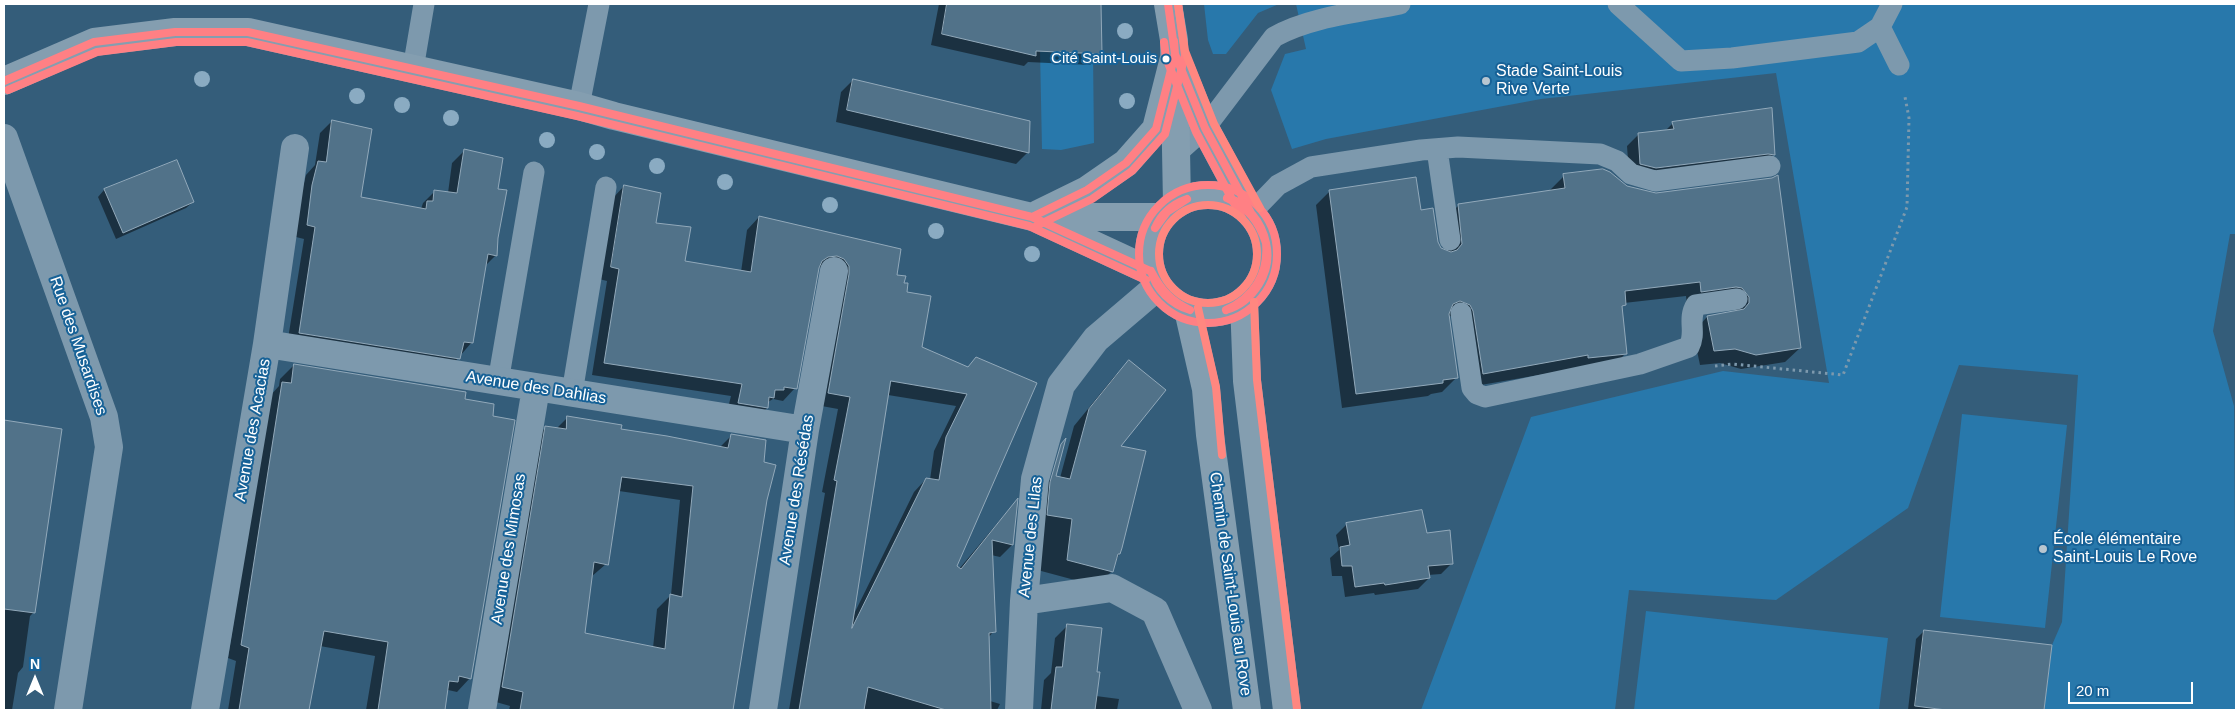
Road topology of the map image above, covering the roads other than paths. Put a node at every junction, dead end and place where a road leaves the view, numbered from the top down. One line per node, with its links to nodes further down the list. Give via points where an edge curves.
1 (424, 4): 10 (lane)
2 (600, 4): 12 (lane)
3 (1168, 4): 8 (main road)
4 (1400, 4): 13 (lane, via 1288,28 1274,37)
5 (1618, 4): 7 (lane, via 1681,61 1858,42)
6 (1892, 4): 7 (lane)
7 (1880, 27): 9 (lane)
8 (1175, 54): 13 (main road); 17 (main road); 23 (main road, via 1156,129 1126,163 1087,190)
9 (1899, 65)
10 (413, 69): 11 (main road, via 248,32 175,32 94,42); 12 (main road)
11 (4, 81)
12 (579, 106): 23 (main road)
13 (1205, 128): 17 (lane); 22 (main road)
14 (4, 138): 37 (street, Rue des Musardises, via 104,417 108,447)
15 (295, 148): 31 (street, Avenue des Acacias)
16 (1437, 149): 18 (lane, via 1458,147 1600,154 1617,161 1631,174 1654,181); 22 (lane, via 1311,167 1278,185); 24 (lane)
17 (1176, 154): 21 (main road)
18 (1770, 166)
19 (534, 172): 32 (lane)
20 (606, 187): 34 (lane)
21 (1169, 210): 22 (main road, via 1196,196 1215,195 1234,201); 23 (main road); 26 (main road, via 1152,233 1148,252)
22 (1251, 213): 28 (main road, via 1262,229 1267,249 1265,269 1257,288)
23 (1032, 217): 26 (main road)
24 (1450, 240)
25 (834, 271): 35 (street, Avenue des Résédas)
26 (1154, 279): 29 (main road, via 1171,302); 36 (street, Avenue des Lilas, via 1096,339 1061,385 1035,479)
27 (1737, 299): 30 (lane, via 1696,305 1690,314 1693,339 1688,347 1640,364 1485,397 1472,388)
28 (1244, 302): 29 (main road, via 1226,311 1208,314); 44 (main road, via 1247,381)
29 (1188, 310): 43 (main road, Chemin de Saint-Louis au Rove, via 1206,389)
30 (1461, 313)
31 (267, 344): 32 (street, Avenue des Dahlias); 38 (street, Avenue des Acacias)
32 (498, 382): 33 (street, Avenue des Dahlias)
33 (536, 388): 34 (street, Avenue des Dahlias); 39 (street, Avenue des Mimosas)
34 (572, 393): 35 (street, Avenue des Dahlias)
35 (805, 430): 40 (street, Avenue des Résédas)
36 (1024, 601): 41 (street, Avenue des Lilas); 42 (street, via 1112,588 1155,611)
37 (68, 710)
38 (205, 710)
39 (482, 710)
40 (764, 710)
41 (1020, 710)
42 (1198, 710)
43 (1247, 710)
44 (1287, 710)

